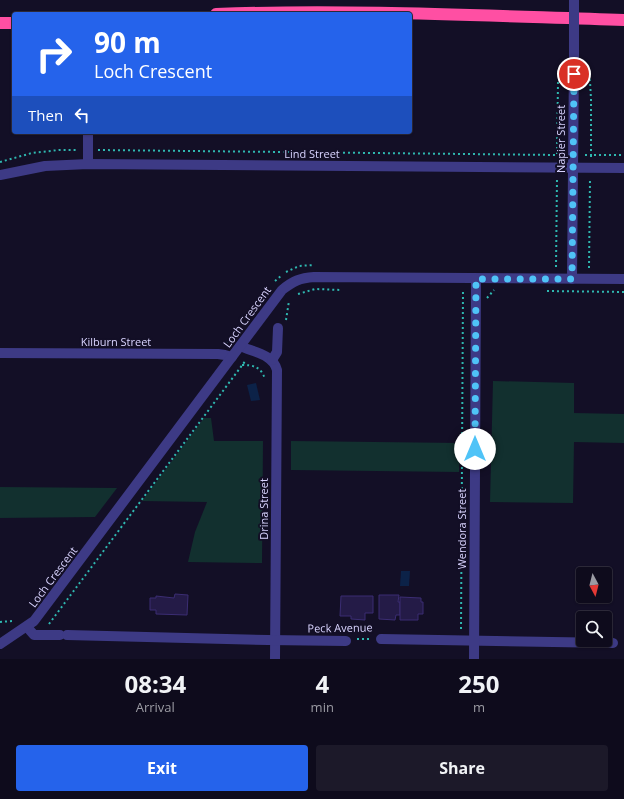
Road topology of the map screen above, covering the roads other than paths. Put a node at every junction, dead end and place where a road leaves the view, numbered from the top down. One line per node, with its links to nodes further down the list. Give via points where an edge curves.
1 (574, 0): 10 (street, Napier Street, bridge, via 569,61)
2 (272, 12): 3 (highway)
3 (349, 12)
4 (412, 14): 5 (highway)
5 (624, 20)
6 (12, 22): 7 (highway)
7 (0, 23)
8 (88, 134): 9 (street)
9 (88, 164): 10 (street, Lind Street); 12 (street, Lind Street, via 45,166)
10 (574, 168): 11 (street, Lind Street); 14 (street, Napier Street)
11 (624, 168)
12 (0, 175)
13 (476, 279): 14 (street, Loch Crescent); 17 (street, Loch Crescent, via 302,278 282,290); 24 (street, Wendora Street)
14 (572, 279): 15 (street, Loch Crescent)
15 (624, 279)
16 (278, 328): 20 (street, via 277,352)
17 (240, 346): 19 (street, Loch Crescent); 20 (street)
18 (0, 353): 19 (street, Kilburn Street, via 218,354)
19 (232, 357): 21 (street, Loch Crescent, via 42,612)
20 (272, 360): 25 (street, Drina Street, via 276,366 277,377)
21 (23, 629): 22 (street); 25 (street, Peck Avenue, via 34,635); 28 (street, Loch Crescent)
22 (0, 633)
23 (381, 639): 24 (street, Peck Avenue)
24 (474, 640): 27 (street, Peck Avenue); 30 (street, Wendora Street)
25 (275, 641): 26 (street, Peck Avenue); 29 (street, Drina Street)
26 (346, 641)
27 (614, 643)
28 (0, 644)
29 (275, 659)
30 (474, 659)

